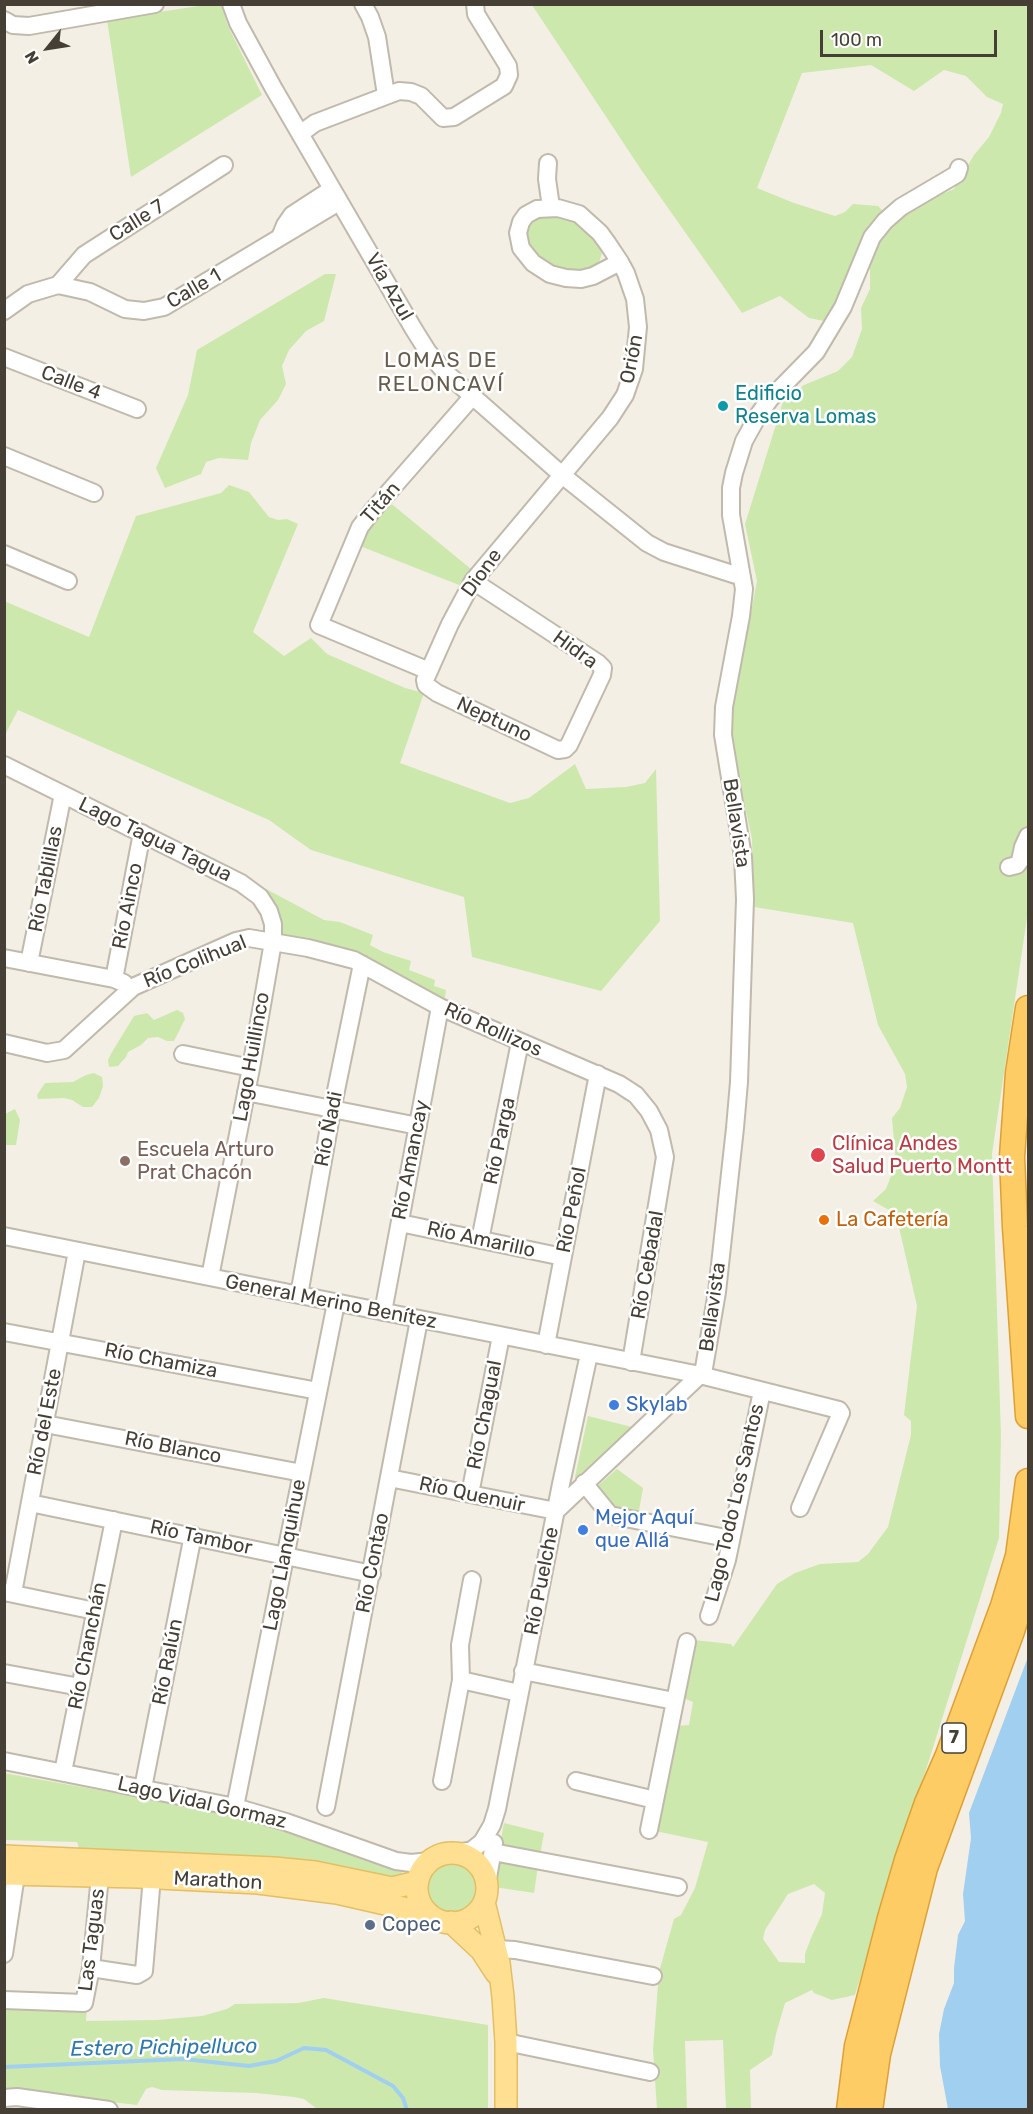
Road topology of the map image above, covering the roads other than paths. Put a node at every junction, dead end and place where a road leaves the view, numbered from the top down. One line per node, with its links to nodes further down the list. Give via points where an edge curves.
1 (155, 4): 5 (street)
2 (231, 4): 8 (street, Vía Azul)
3 (363, 4): 7 (street, via 377,37)
4 (475, 4): 7 (street, via 476,14 508,66 504,86 454,117 442,118 421,96 399,91)
5 (137, 6): 6 (street, via 29,26)
6 (9, 22)
7 (386, 95): 8 (street, via 315,123)
8 (300, 134): 12 (street, Vía Azul)
9 (548, 163): 13 (street)
10 (224, 165): 15 (street, Calle 7, via 84,255)
11 (959, 168): 24 (street, Bellavista, via 957,174 901,207 872,237 843,307 816,352 770,399 744,441 730,502)
12 (336, 196): 15 (street, Calle 1, via 280,238 155,310 125,309 90,292); 18 (street, Vía Azul, via 420,341)
13 (550, 207): 14 (street, Orión, via 571,211 587,220); 14 (street, via 526,215 518,233 525,254 539,268 577,279 594,276)
14 (620, 262): 21 (street, Orión, via 637,313 634,369 618,407)
15 (58, 285): 16 (street, Calle 1, via 28,294)
16 (4, 311)
17 (4, 357): 19 (street, Calle 4)
18 (472, 397): 21 (street, Vía Azul); 27 (street, Titán, via 360,527)
19 (137, 409)
20 (4, 456): 22 (street)
21 (562, 475): 24 (street, Vía Azul, via 656,549); 26 (street, Dione)
22 (94, 493)
23 (4, 554): 25 (street)
24 (742, 577): 69 (street, Bellavista, via 741,616 722,726 745,884 739,1082 717,1292)
25 (68, 581)
26 (473, 581): 28 (street, Dione); 29 (street, Hidra, via 603,668)
27 (319, 625): 28 (street, Neptuno)
28 (428, 678): 29 (street, Neptuno, via 437,693 558,750)
29 (565, 749)
30 (4, 765): 31 (street, Lago Tagua Tagua)
31 (63, 794): 32 (street, Lago Tagua Tagua); 37 (street, Río Tablillas)
32 (142, 833): 35 (street, Lago Tagua Tagua, via 260,897 273,924); 39 (street, Río Ainco)
33 (1028, 837): 34 (street, via 1020,861)
34 (1009, 867)
35 (273, 942): 38 (street, Río Rollizos); 40 (street, Río Colihual, via 242,939); 46 (street, Lago Huillinco)
36 (4, 958): 37 (street)
37 (29, 963): 39 (street)
38 (362, 964): 41 (street, Río Rollizos); 49 (street, Río Ñadi)
39 (114, 979): 40 (street)
40 (133, 987): 44 (street, Río Colihual, via 70,1047 59,1052 46,1053)
41 (440, 1007): 43 (street, Río Rollizos); 50 (street, Río Amancay)
42 (1029, 1008): 73 (highway, via 1018,1073 1011,1157)
43 (520, 1042): 47 (street, Río Rollizos); 54 (street, Río Parga)
44 (4, 1043)
45 (183, 1054): 46 (street)
46 (251, 1068): 48 (street, Lago Huillinco)
47 (598, 1074): 51 (street, Río Rollizos, via 628,1089 649,1111 662,1138); 56 (street, Río Peñol)
48 (246, 1092): 49 (street); 57 (street, Lago Huillinco)
49 (332, 1110): 50 (street); 58 (street, Río Ñadi)
50 (418, 1126): 52 (street, Río Amancay)
51 (664, 1168): 67 (street, Río Cebadal)
52 (400, 1223): 54 (street, Río Amarillo); 60 (street, Río Amancay)
53 (4, 1236): 55 (street, General Merino Benítez)
54 (480, 1240): 56 (street, Río Amarillo)
55 (78, 1251): 57 (street, General Merino Benítez); 64 (street, Río del Este)
56 (563, 1257): 65 (street, Río Peñol)
57 (210, 1277): 58 (street, General Merino Benítez)
58 (299, 1295): 59 (street, General Merino Benítez)
59 (336, 1303): 60 (street, General Merino Benítez); 70 (street, Lago Llanquihue)
60 (383, 1312): 61 (street, General Merino Benítez)
61 (419, 1320): 63 (street, General Merino Benítez); 76 (street, Río Contao)
62 (4, 1332): 64 (street, Río Chamiza)
63 (501, 1336): 65 (street, General Merino Benítez); 79 (street, Río Chagual)
64 (60, 1342): 70 (street, Río Chamiza); 74 (street, Río del Este)
65 (546, 1345): 66 (street, General Merino Benítez)
66 (589, 1354): 67 (street, General Merino Benítez); 82 (street, Río Puelche)
67 (631, 1362): 68 (street, General Merino Benítez)
68 (658, 1367): 69 (street, General Merino Benítez); 72 (street, via 673,1382)
69 (700, 1375): 71 (street, General Merino Benítez); 72 (street)
70 (318, 1391): 75 (street, Lago Llanquihue)
71 (762, 1391): 81 (street, General Merino Benítez, via 841,1413); 85 (street, Lago Todo Los Santos)
72 (671, 1402): 78 (street)
73 (1029, 1416)
74 (45, 1424): 75 (street, Río Blanco); 80 (street, Río del Este)
75 (302, 1473): 86 (street, Lago Llanquihue)
76 (389, 1478): 79 (street, Río Quenuir); 87 (street, Río Contao)
77 (1029, 1481): 132 (highway, 7, via 1018,1556 1003,1606 927,1803 890,1918 857,2046)
78 (584, 1483): 82 (street); 85 (street, via 610,1515)
79 (470, 1494): 82 (street, Río Quenuir)
80 (30, 1503): 83 (street, Río Tambor); 90 (street, Río del Este)
81 (800, 1508)
82 (556, 1511): 94 (street, Río Puelche)
83 (114, 1520): 84 (street, Río Tambor); 91 (street, Río Chanchán)
84 (193, 1535): 86 (street, Río Tambor); 104 (street, Río Ralún)
85 (731, 1539): 92 (street, Lago Todo Los Santos)
86 (285, 1555): 87 (street, Río Tambor); 106 (street, Lago Llanquihue)
87 (372, 1574): 107 (street, Río Contao)
88 (1029, 1578): 133 (highway, 7, via 925,1868 878,2054)
89 (472, 1580): 96 (street, via 460,1645)
90 (9, 1593): 91 (street)
91 (96, 1611): 97 (street, Río Chanchán)
92 (709, 1616)
93 (687, 1642): 99 (street)
94 (523, 1671): 98 (street, Río Puelche); 99 (street)
95 (4, 1672): 97 (street)
96 (461, 1680): 98 (street); 102 (street)
97 (80, 1687): 101 (street, Río Chanchán)
98 (519, 1693): 108 (street, Río Puelche)
99 (674, 1701): 105 (street)
100 (4, 1761): 101 (street, Lago Vidal Gormaz)
101 (63, 1772): 104 (street, Lago Vidal Gormaz)
102 (442, 1781)
103 (576, 1781): 105 (street)
104 (143, 1788): 106 (street, Lago Vidal Gormaz)
105 (655, 1800): 109 (street)
106 (235, 1807): 113 (street, Lago Vidal Gormaz, via 396,1861 419,1863)
107 (326, 1807)
108 (497, 1809): 110 (street, Río Puelche); 111 (street, Río Puelche, via 482,1842 472,1850)
109 (649, 1830)
110 (493, 1852): 117 (street); 118 (street, Río Puelche)
111 (456, 1853): 113 (main road, via 442,1854); 118 (main road, via 471,1858 482,1869)
112 (4, 1856): 113 (main road, Marathon, via 282,1869 392,1888)
113 (422, 1874): 119 (main road, via 419,1899)
114 (10, 1875): 115 (main road, Marathon); 122 (street)
115 (100, 1876): 116 (main road, Marathon); 123 (street, Las Taguas)
116 (152, 1877): 119 (main road, Marathon, via 297,1887 366,1898); 123 (street, via 144,1971 137,1975)
117 (678, 1887)
118 (485, 1893): 120 (main road, via 473,1916); 121 (main road, Río Puelche)
119 (429, 1914): 120 (main road)
120 (451, 1922): 125 (main road, Río Puelche, via 487,1958)
121 (495, 1948): 124 (street); 125 (main road, Río Puelche)
122 (4, 1954)
123 (91, 1968): 126 (street, Las Taguas, via 84,2003)
124 (653, 1976)
125 (502, 1989): 127 (main road, Río Puelche)
126 (4, 2000)
127 (506, 2042): 128 (street); 131 (main road, Río Puelche)
128 (650, 2072)
129 (4, 2098): 130 (street)
130 (110, 2109)
131 (506, 2109)
132 (849, 2109)
133 (870, 2109)

